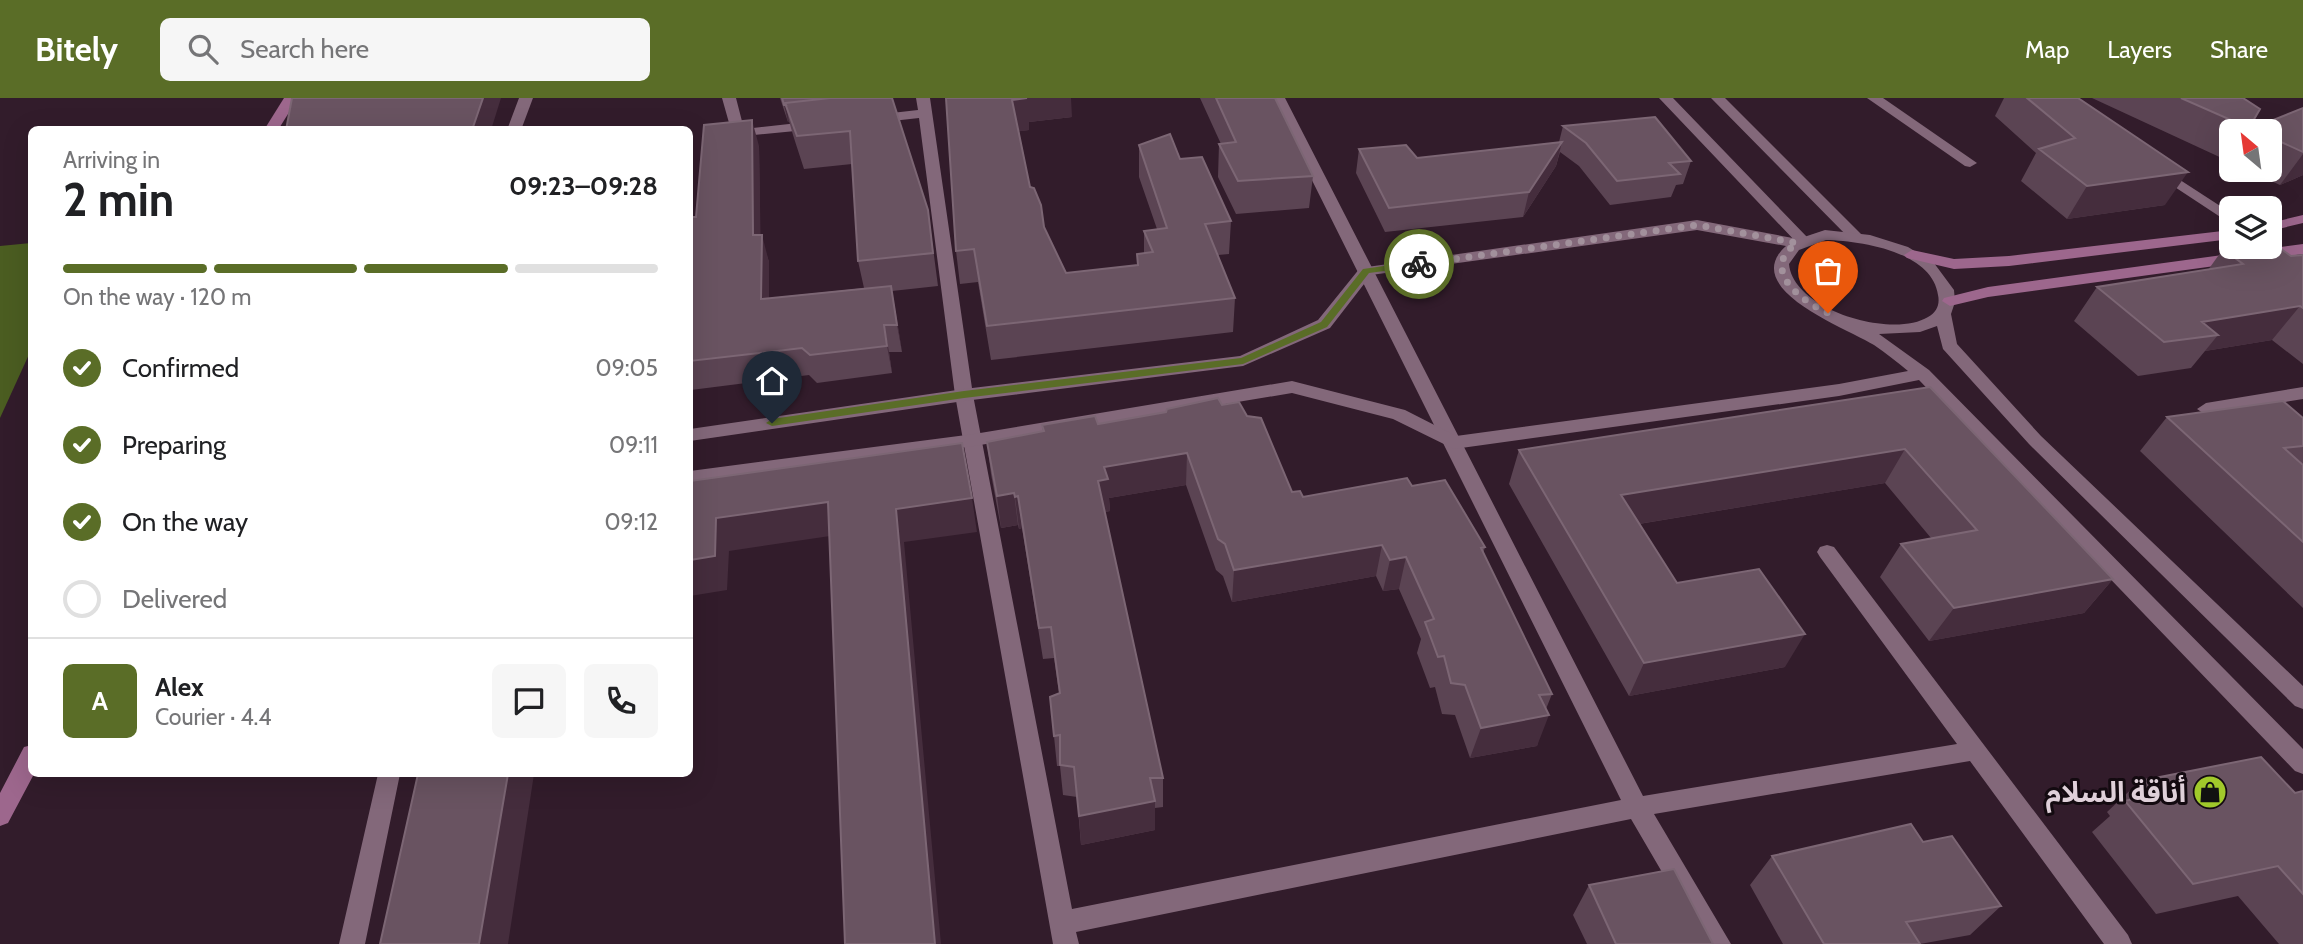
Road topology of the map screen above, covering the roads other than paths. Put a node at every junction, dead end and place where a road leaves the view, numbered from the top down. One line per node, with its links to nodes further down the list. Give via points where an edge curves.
1 (292, 98): 11 (main road)
2 (526, 98): 12 (street)
3 (729, 98): 10 (street, via 737,134)
4 (1278, 98): 26 (street)
5 (1666, 98): 20 (street)
6 (1718, 98): 19 (street)
7 (1874, 98): 14 (street)
8 (924, 106): 9 (street); 32 (street)
9 (858, 121)
10 (831, 124)
11 (274, 126)
12 (516, 126)
13 (2143, 159): 15 (street)
14 (1970, 163)
15 (2219, 212)
16 (2303, 219): 17 (main road)
17 (2282, 223)
18 (2219, 235): 23 (main road, via 2008,261 1954,264)
19 (1856, 236): 20 (street, via 1825,235); 23 (street)
20 (1799, 242): 26 (street, via 1697,225); 29 (street, via 1787,250 1781,262 1784,277 1795,293)
21 (2303, 249): 22 (main road)
22 (2282, 253)
23 (1912, 255): 28 (street, via 1947,285)
24 (2244, 259): 28 (main road, via 1988,292)
25 (2253, 259): 27 (street)
26 (1366, 271): 32 (street, via 1324,324 1243,361); 37 (street)
27 (2272, 272)
28 (1947, 308): 29 (street, via 1926,325 1901,329 1871,328); 40 (street, via 1949,345 2035,440)
29 (1840, 319): 30 (street, via 1881,341)
30 (1923, 374): 37 (street, via 1839,390); 43 (street)
31 (2295, 394): 33 (street); 34 (street)
32 (964, 395): 35 (street); 36 (street)
33 (2303, 406)
34 (2206, 409)
35 (693, 435)
36 (974, 440): 37 (street, via 1292,387 1399,414); 38 (street); 47 (street)
37 (1454, 443): 45 (street)
38 (693, 478)
39 (1827, 552): 41 (street)
40 (2303, 700)
41 (1973, 751): 45 (street); 50 (street)
42 (28, 762): 46 (main road)
43 (2303, 764)
44 (388, 777): 48 (street)
45 (1637, 807): 47 (street); 49 (street)
46 (0, 816)
47 (1065, 934)
48 (352, 944)
49 (1718, 944)
50 (2119, 944)

